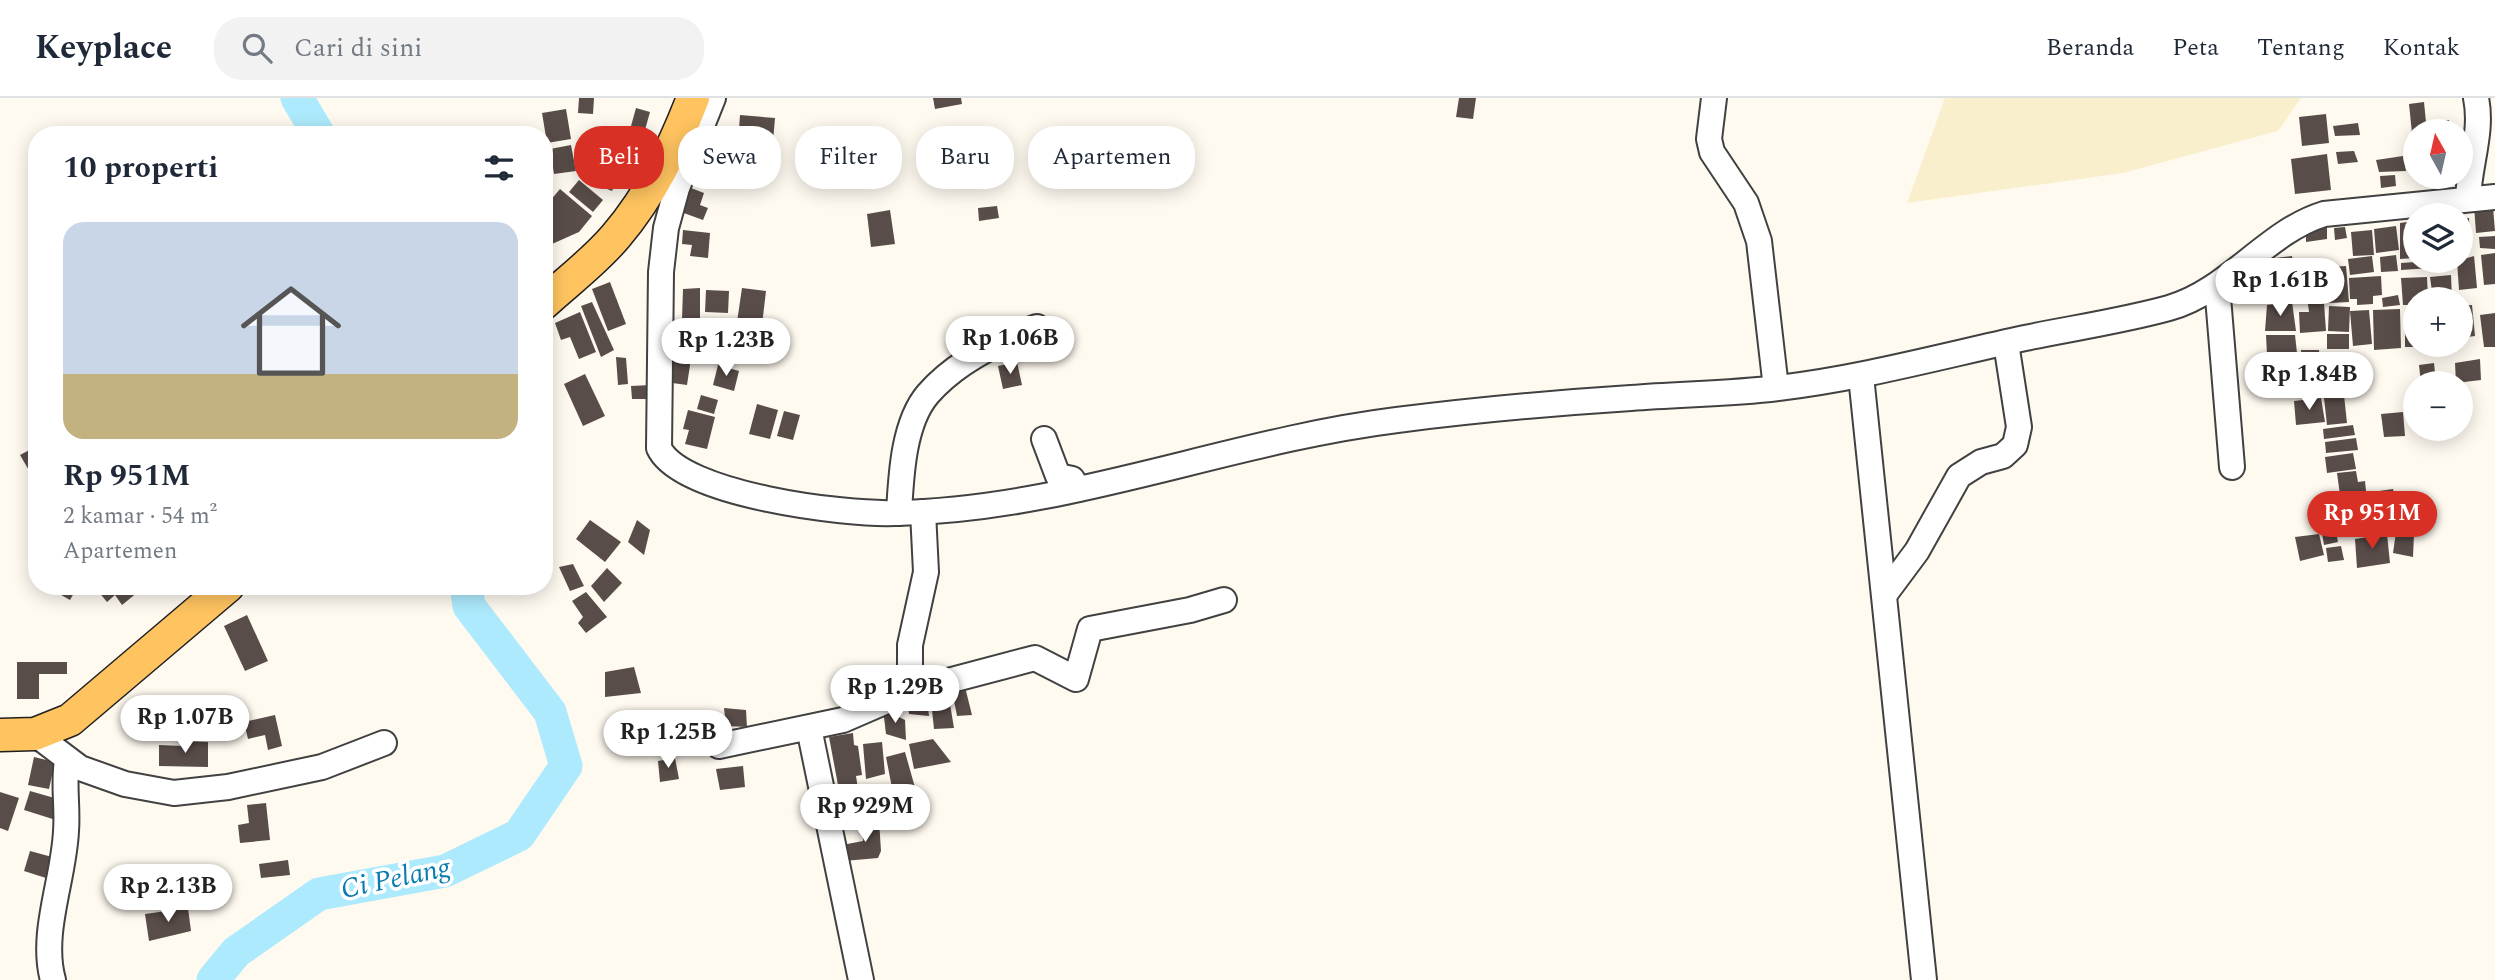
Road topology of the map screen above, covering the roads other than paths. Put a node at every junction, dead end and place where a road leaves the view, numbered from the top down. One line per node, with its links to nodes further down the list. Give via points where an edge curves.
1 (693, 98): 8 (main road, via 666,160 634,213 593,260)
2 (713, 98): 16 (street, via 669,209 664,239 657,443 661,453 696,476 784,503 850,513)
3 (1714, 98): 12 (street, via 1712,152 1745,203 1759,241)
4 (2476, 98): 6 (street, via 2479,128 2470,163)
5 (2495, 197): 6 (street)
6 (2468, 200): 7 (street, via 2311,218)
7 (2217, 285): 10 (street, via 2173,307); 14 (street)
8 (553, 295)
9 (1037, 327): 16 (street, via 980,355 927,395 906,451)
10 (2006, 343): 11 (street); 17 (street, via 2019,427 2015,445 2003,456 1981,462 1959,476 1917,551)
11 (1861, 376): 12 (street); 17 (street)
12 (1776, 388): 15 (street, via 1395,420 1239,449)
13 (1044, 439): 15 (street, via 1058,476 1072,480)
14 (2232, 467)
15 (1079, 489): 16 (street)
16 (911, 513): 20 (street, via 926,572 910,645)
17 (1885, 594): 29 (street)
18 (217, 595): 22 (main road, via 78,714)
19 (1224, 600): 20 (street, via 1090,629 1076,679 1035,658)
20 (910, 691): 21 (street, via 843,720)
21 (809, 728): 25 (street); 28 (street)
22 (35, 734): 23 (main road); 26 (street)
23 (0, 735)
24 (384, 743): 26 (street, via 322,767 199,792 174,793 125,784)
25 (719, 746)
26 (67, 761): 27 (street, via 66,831 49,947)
27 (53, 980)
28 (861, 980)
29 (1924, 980)

